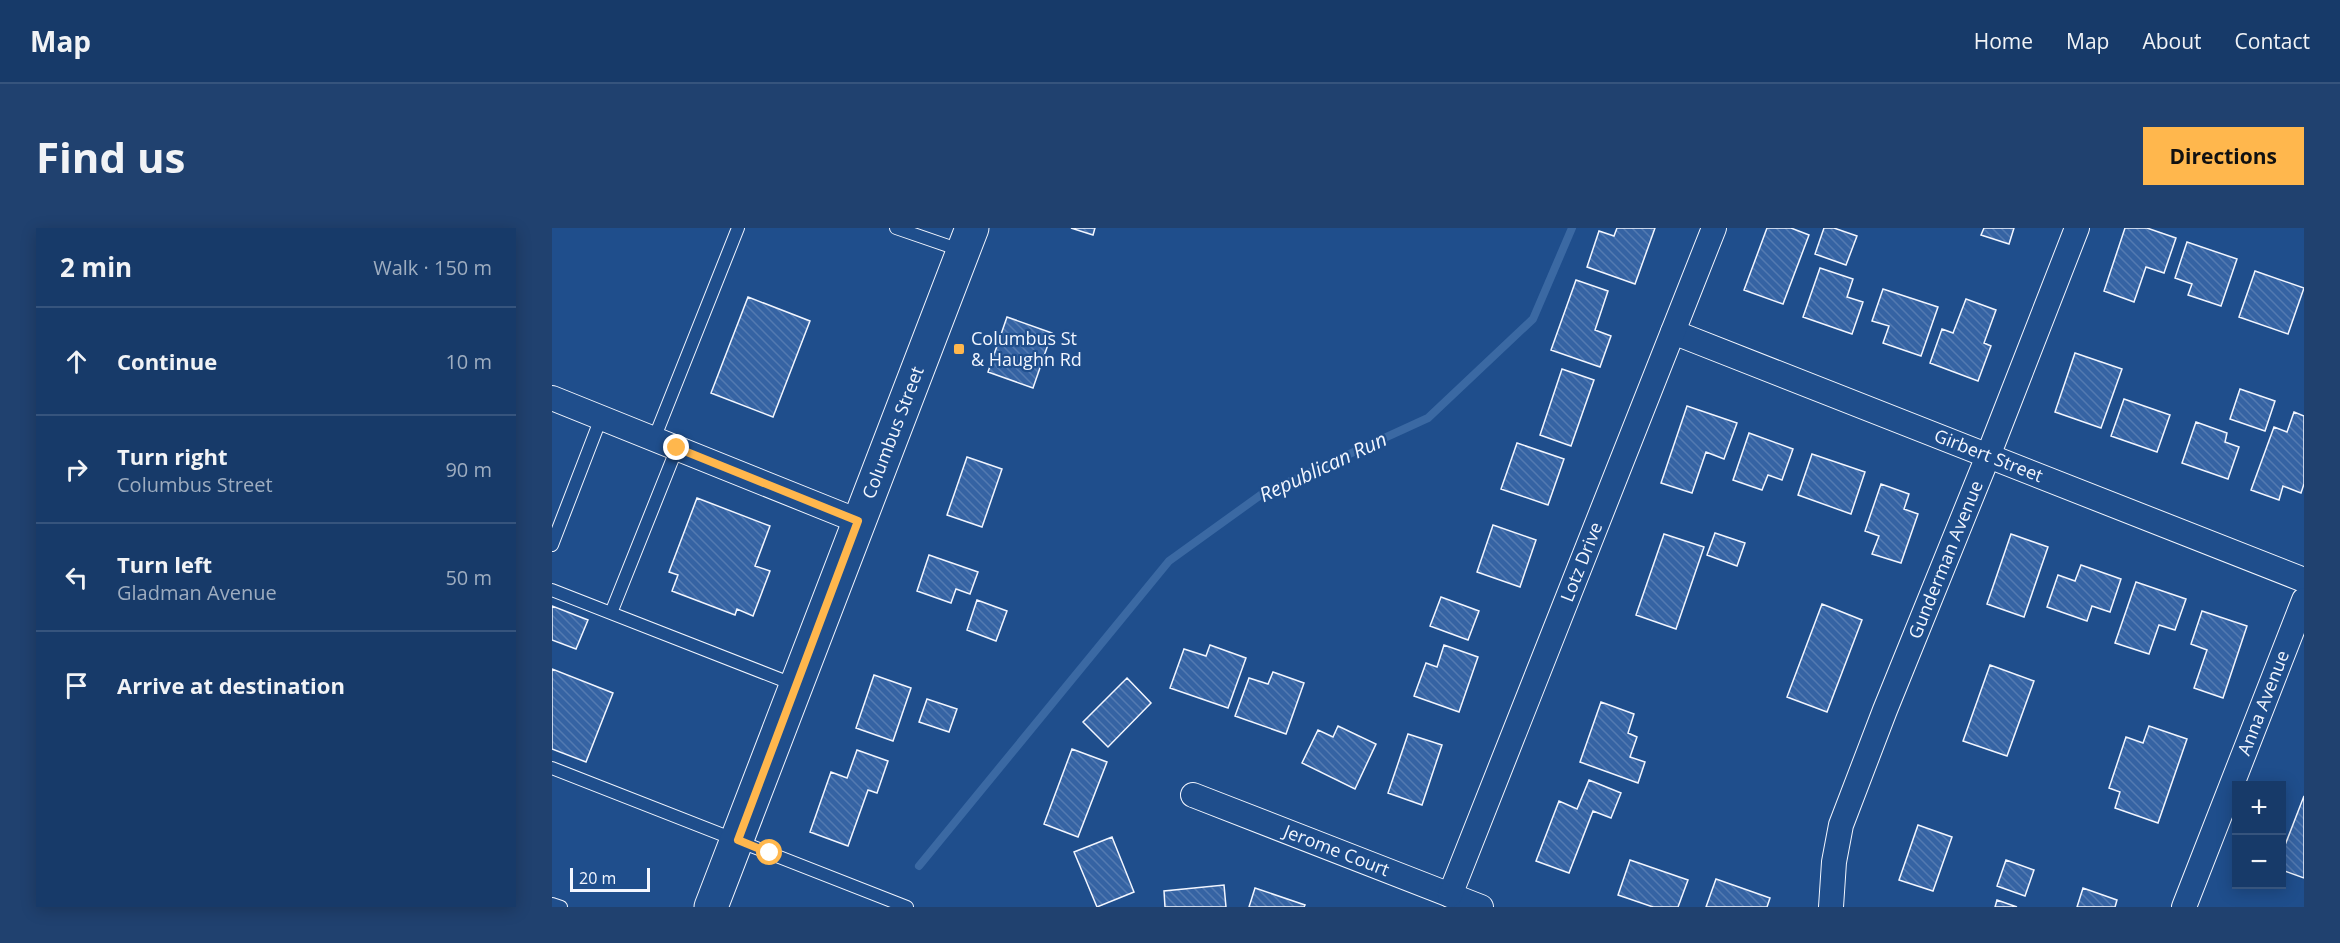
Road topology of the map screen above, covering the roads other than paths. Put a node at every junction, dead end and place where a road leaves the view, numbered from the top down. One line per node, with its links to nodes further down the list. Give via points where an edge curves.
1 (738, 228): 9 (lane)
2 (896, 228): 5 (lane)
3 (1714, 228): 6 (street, Lotz Drive)
4 (2077, 228): 11 (street, Gunderman Avenue)
5 (968, 239): 12 (main road, Columbus Street)
6 (1673, 332): 11 (street, Girbert Street); 22 (street, Lotz Drive)
7 (552, 398): 8 (street)
8 (601, 418): 9 (street); 13 (lane)
9 (654, 438): 10 (street)
10 (677, 448): 12 (street); 17 (lane)
11 (1988, 456): 14 (street, Girbert Street); 28 (street, Gunderman Avenue, via 1841,825)
12 (858, 521): 18 (main road, Columbus Street)
13 (552, 545)
14 (2304, 580)
15 (552, 590): 17 (lane)
16 (2304, 600): 29 (street, Anna Avenue)
17 (611, 613): 18 (lane)
18 (796, 685): 21 (main road, Columbus Street)
19 (552, 768): 21 (lane)
20 (1193, 795): 22 (street, Jerome Court)
21 (738, 840): 25 (main road, Columbus Street); 26 (lane)
22 (1450, 895): 27 (street, Jerome Court)
23 (552, 904): 24 (lane)
24 (561, 907)
25 (711, 907)
26 (907, 907)
27 (1481, 907)
28 (1830, 907)
29 (2184, 907)

